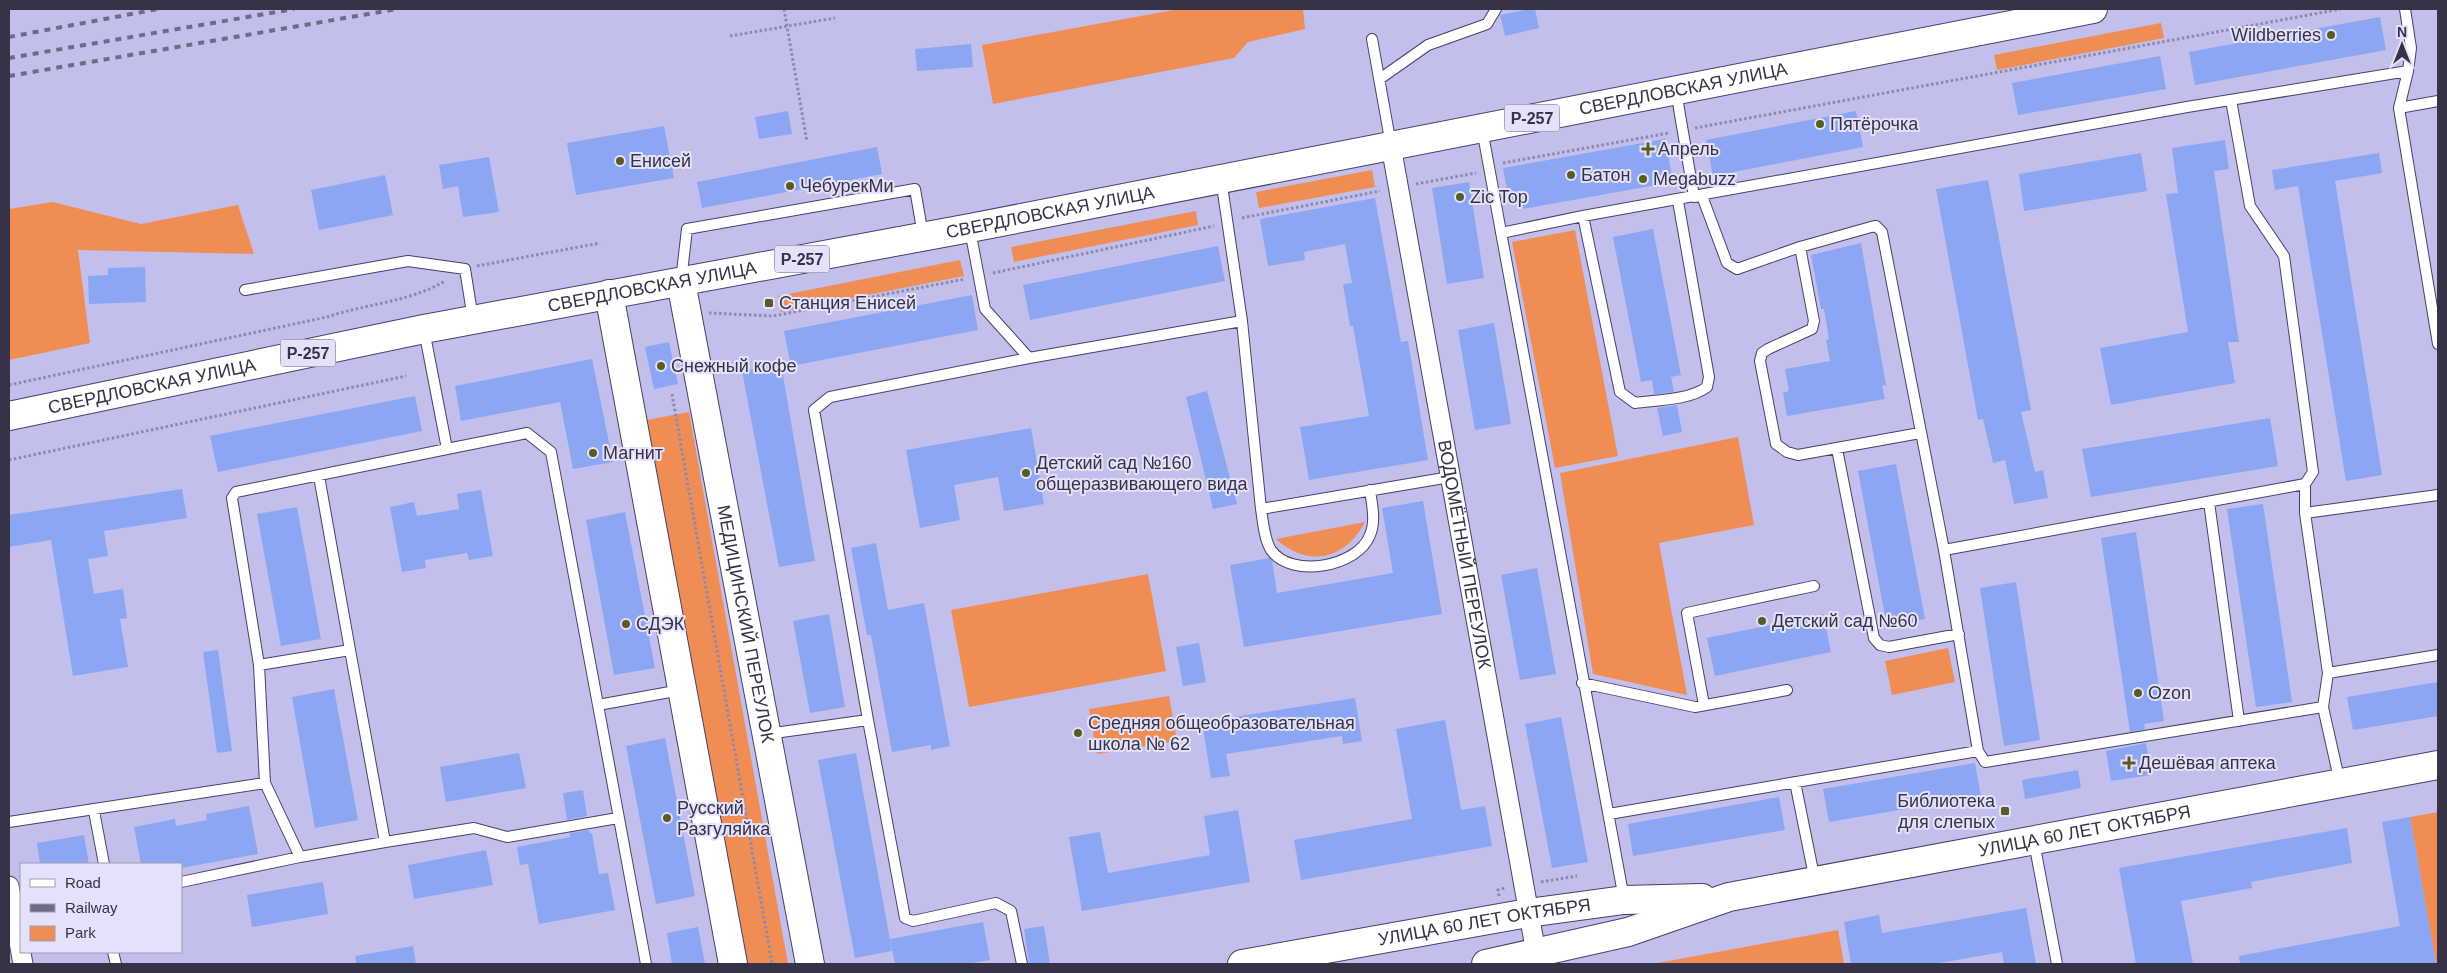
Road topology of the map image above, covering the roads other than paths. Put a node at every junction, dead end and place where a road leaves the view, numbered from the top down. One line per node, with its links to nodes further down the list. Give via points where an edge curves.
1 (1496, 9): 6 (lane, via 1487,24 1428,45)
2 (2093, 9): 7 (main road, СВЕРДЛОВСКАЯ УЛИЦА / Р-257)
3 (2405, 9): 5 (lane, via 2411,48)
4 (1372, 39): 6 (lane)
5 (2408, 71): 8 (lane); 10 (lane)
6 (1380, 78): 12 (lane)
7 (1676, 91): 11 (main road, СВЕРДЛОВСКАЯ УЛИЦА / Р-257); 14 (lane)
8 (2231, 100): 14 (lane); 35 (lane, via 2250,206 2284,256 2314,472)
9 (2438, 101): 10 (lane)
10 (2399, 108): 27 (lane)
11 (1482, 128): 12 (main road, СВЕРДЛОВСКАЯ УЛИЦА / Р-257); 18 (lane)
12 (1391, 146): 13 (main road, СВЕРДЛОВСКАЯ УЛИЦА / Р-257); 34 (street, ВОДОМЁТНЫЙ ПЕРЕУЛОК)
13 (1221, 179): 17 (main road, СВЕРДЛОВСКАЯ УЛИЦА / Р-257); 25 (lane)
14 (1698, 197): 15 (lane); 20 (lane, via 1730,267 1737,269)
15 (1678, 201): 16 (lane); 16 (lane, via 1709,377 1707,387 1700,392 1660,400 1636,403 1620,392)
16 (1583, 216): 18 (lane)
17 (970, 228): 19 (main road, СВЕРДЛОВСКАЯ УЛИЦА / Р-257); 28 (lane, via 985,309)
18 (1501, 233): 48 (lane)
19 (923, 236): 21 (main road, СВЕРДЛОВСКАЯ УЛИЦА / Р-257); 21 (lane, via 915,189 687,229)
20 (1800, 247): 30 (lane, via 1876,226 1882,232); 31 (lane, via 1814,321 1812,329 1762,353 1760,360 1776,444 1798,455)
21 (681, 282): 23 (main road, СВЕРДЛОВСКАЯ УЛИЦА / Р-257); 56 (main road, МЕДИЦИНСКИЙ ПЕРЕУЛОК)
22 (245, 290): 24 (lane, via 408,261 465,269)
23 (609, 294): 24 (main road, СВЕРДЛОВСКАЯ УЛИЦА / Р-257); 49 (main road)
24 (474, 320): 26 (main road, СВЕРДЛОВСКАЯ УЛИЦА / Р-257)
25 (1242, 320): 28 (lane); 39 (lane)
26 (424, 329): 29 (main road, СВЕРДЛОВСКАЯ УЛИЦА / Р-257); 32 (lane)
27 (2438, 344)
28 (1030, 358): 54 (lane, via 830,397 814,410)
29 (9, 416)
30 (1920, 433): 31 (lane); 41 (lane)
31 (1837, 448): 43 (lane, via 1874,638 1889,648)
32 (446, 449): 33 (lane); 51 (lane, via 527,433 551,452)
33 (319, 476): 44 (lane); 46 (lane, via 236,492 232,498)
34 (1450, 477): 36 (lane); 75 (street, ВОДОМЁТНЫЙ ПЕРЕУЛОК)
35 (2305, 484): 38 (lane); 40 (lane)
36 (1370, 490): 39 (lane); 39 (lane, via 1374,520 1370,537 1358,551 1339,563 1312,566 1288,563 1272,550)
37 (2438, 495): 40 (lane)
38 (2209, 502): 41 (lane); 55 (lane)
39 (1261, 509)
40 (2306, 513): 47 (lane)
41 (1944, 550): 43 (lane)
42 (1814, 586): 52 (lane, via 1687,613)
43 (1959, 634): 57 (lane)
44 (350, 650): 46 (lane); 66 (lane)
45 (2438, 654): 47 (lane)
46 (259, 665): 60 (lane)
47 (2328, 673): 53 (lane)
48 (1582, 683): 52 (lane, via 1695,707); 63 (lane)
49 (683, 689): 51 (lane); 79 (main road)
50 (1787, 690): 52 (lane)
51 (598, 705): 64 (lane)
52 (1704, 705)
53 (2323, 708): 55 (lane); 61 (lane)
54 (868, 720): 56 (lane); 81 (lane, via 905,918 913,921 996,903 1011,911)
55 (2239, 721): 57 (lane, via 1985,762)
56 (767, 734): 80 (main road, МЕДИЦИНСКИЙ ПЕРЕУЛОК)
57 (1978, 751): 59 (lane)
58 (2438, 765): 61 (main road, УЛИЦА 60 ЛЕТ ОКТЯБРЯ)
59 (1795, 782): 63 (lane); 70 (lane)
60 (265, 783): 62 (lane); 68 (lane)
61 (2340, 783): 67 (main road, УЛИЦА 60 ЛЕТ ОКТЯБРЯ)
62 (94, 811): 65 (lane); 69 (lane)
63 (1609, 814): 74 (lane)
64 (618, 818): 66 (lane, via 508,837 474,828); 78 (lane)
65 (9, 822)
66 (385, 842): 68 (lane)
67 (2034, 842): 70 (main road, УЛИЦА 60 ЛЕТ ОКТЯБРЯ); 84 (lane)
68 (300, 857): 71 (lane)
69 (104, 863)
70 (1815, 881): 73 (main road, УЛИЦА 60 ЛЕТ ОКТЯБРЯ)
71 (182, 882)
72 (9, 886): 76 (street)
73 (1729, 897): 74 (main road, УЛИЦА 60 ЛЕТ ОКТЯБРЯ); 77 (main road, УЛИЦА 60 ЛЕТ ОКТЯБРЯ)
74 (1624, 900): 75 (main road, УЛИЦА 60 ЛЕТ ОКТЯБРЯ)
75 (1528, 912): 77 (street, ВОДОМЁТНЫЙ ПЕРЕУЛОК); 82 (main road, УЛИЦА 60 ЛЕТ ОКТЯБРЯ)
76 (20, 947)
77 (1537, 959): 83 (main road, УЛИЦА 60 ЛЕТ ОКТЯБРЯ)
78 (646, 964)
79 (733, 964)
80 (810, 964)
81 (1022, 964)
82 (1242, 964)
83 (1486, 964)
84 (2057, 964)

